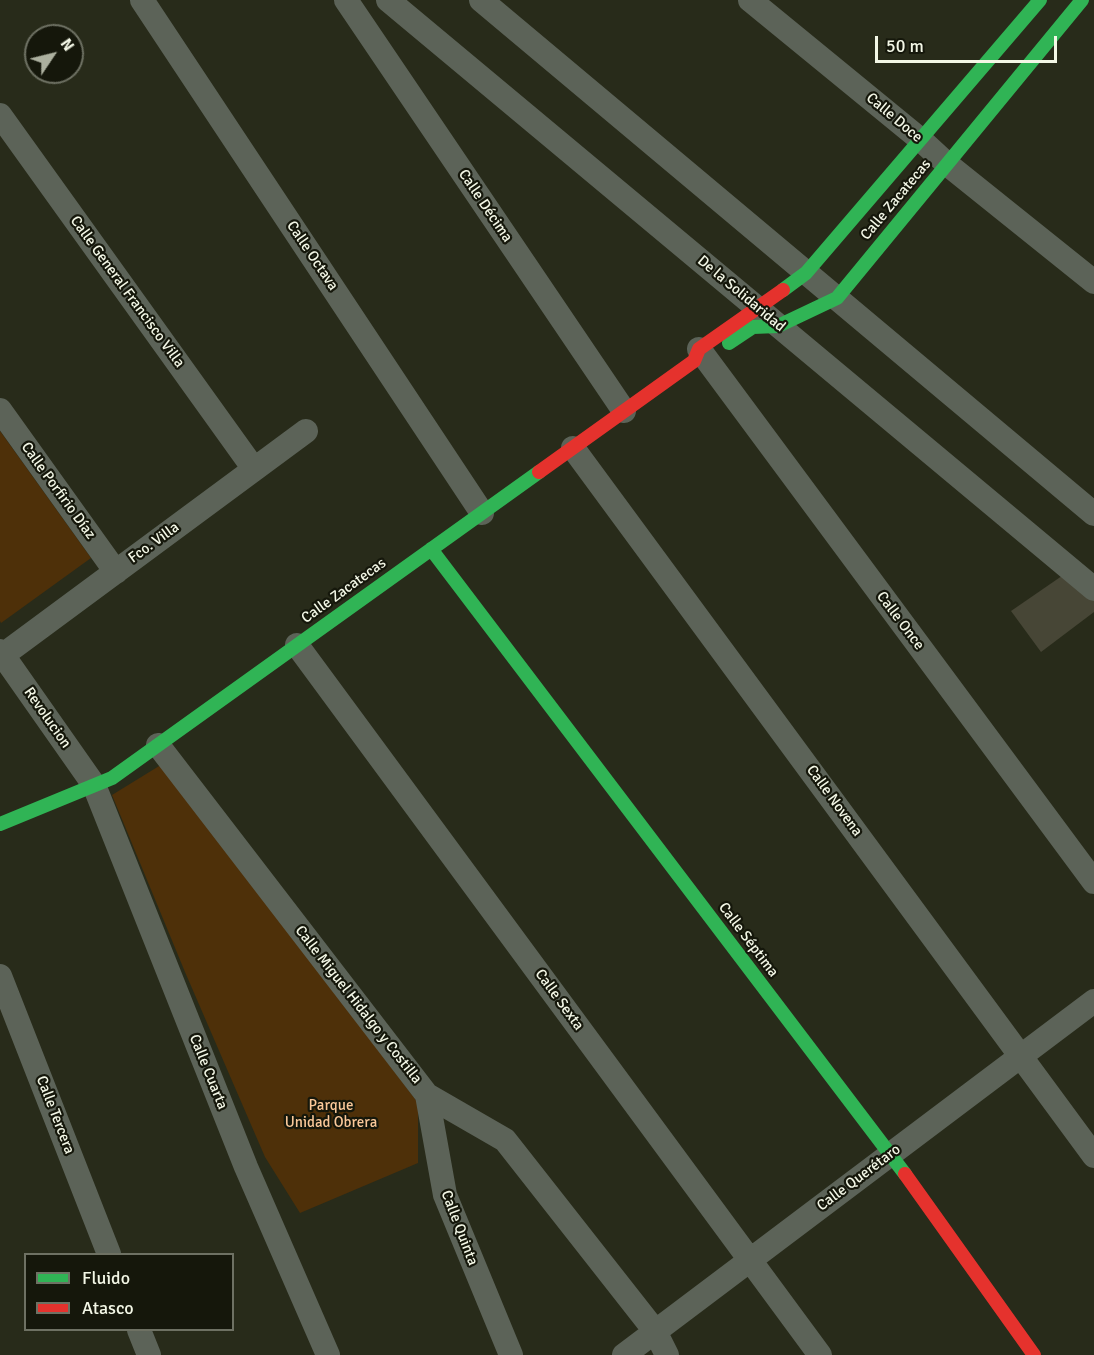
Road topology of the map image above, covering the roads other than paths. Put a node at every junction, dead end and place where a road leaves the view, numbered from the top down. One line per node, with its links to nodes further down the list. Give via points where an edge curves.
1 (142, 0): 23 (street, Calle Octava)
2 (346, 0): 19 (street, Calle Décima)
3 (388, 0): 15 (street, De la Solidaridad)
4 (481, 0): 12 (street)
5 (750, 0): 10 (street, Calle Doce)
6 (1082, 0): 8 (street, Calle Zacatecas)
7 (1029, 4): 8 (street); 10 (street, Calle Zacatecas)
8 (1057, 31): 11 (street, Calle Zacatecas)
9 (0, 115): 22 (street, Calle General Francisco Villa)
10 (921, 140): 11 (street, Calle Doce); 12 (street, Calle Zacatecas)
11 (947, 164): 13 (street, Calle Doce); 14 (street, Calle Zacatecas)
12 (806, 273): 14 (street); 15 (street, Calle Zacatecas)
13 (1094, 282)
14 (837, 298): 16 (street, Calle Zacatecas); 24 (street)
15 (757, 308): 16 (street, De la Solidaridad); 17 (street, Calle Zacatecas)
16 (778, 326): 17 (street, Calle Zacatecas, via 753,327); 27 (street, De la Solidaridad)
17 (700, 356): 19 (street, Calle Zacatecas); 33 (street, Calle Once)
18 (0, 410): 26 (street, Calle Porfirio Díaz)
19 (624, 411): 21 (street, Calle Zacatecas)
20 (306, 431): 22 (street, Fco. Villa)
21 (573, 448): 23 (street, Calle Zacatecas); 36 (street, Calle Novena)
22 (254, 470): 26 (street, Fco. Villa)
23 (482, 513): 25 (street, Calle Zacatecas)
24 (1094, 514)
25 (431, 549): 28 (street, Calle Zacatecas); 38 (street, Calle Séptima)
26 (116, 572): 29 (street, Fco. Villa)
27 (1094, 589)
28 (297, 645): 30 (street, Calle Zacatecas); 41 (street, Calle Sexta)
29 (2, 653): 31 (street, Revolucion)
30 (158, 745): 31 (street, Calle Zacatecas, via 112,778); 37 (street, Calle Miguel Hidalgo y Costilla)
31 (94, 785): 32 (street, Calle Zacatecas); 45 (street, Calle Cuarta, via 246,1167)
32 (0, 824)
33 (1094, 882)
34 (0, 976): 40 (street, Calle Tercera)
35 (1094, 1000): 36 (street, Calle Querétaro)
36 (1022, 1055): 38 (street, Calle Querétaro); 39 (street, Calle Novena)
37 (427, 1095): 43 (street, Calle Miguel Hidalgo y Costilla, via 505,1140); 46 (street, Calle Quinta, via 445,1195)
38 (891, 1154): 41 (street, Calle Querétaro); 50 (street, Calle Séptima)
39 (1094, 1156)
40 (109, 1253)
41 (750, 1259): 43 (street, Calle Querétaro); 49 (street, Calle Sexta)
42 (140, 1331): 44 (street)
43 (655, 1331): 47 (street, Calle Querétaro); 48 (street, Calle Miguel Hidalgo y Costilla)
44 (149, 1355)
45 (328, 1355)
46 (511, 1355)
47 (624, 1355)
48 (667, 1355)
49 (820, 1355)
50 (1034, 1355)

